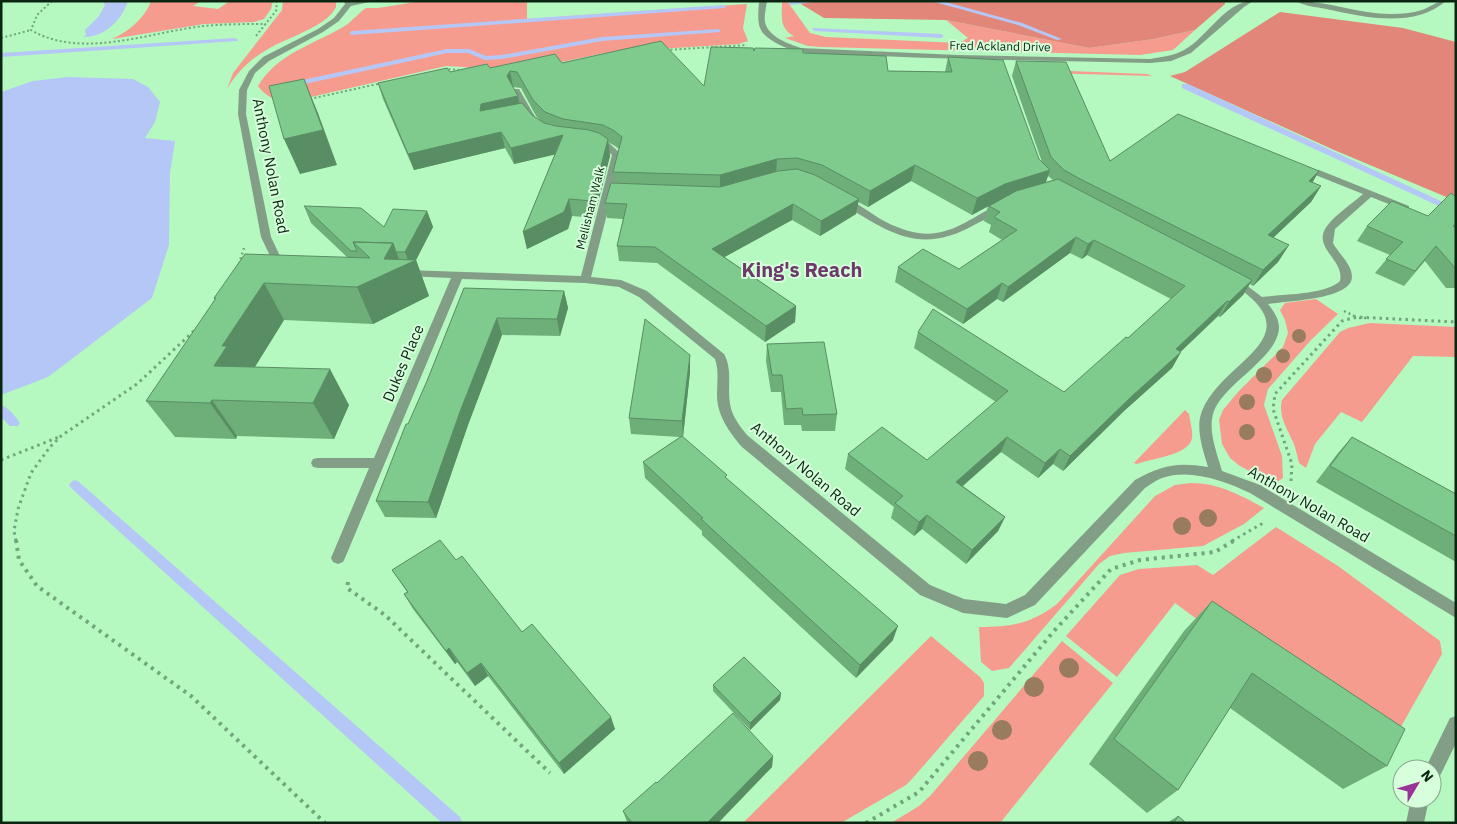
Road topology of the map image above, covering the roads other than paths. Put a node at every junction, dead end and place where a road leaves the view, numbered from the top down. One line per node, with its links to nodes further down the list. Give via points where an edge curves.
1 (371, 1): 6 (street)
2 (763, 1): 3 (street, Fred Ackland Drive, via 761,24 773,38 789,47 813,52 1001,62 1168,59 1188,51 1241,5)
3 (1250, 1)
4 (1299, 1): 5 (street, via 1391,16 1424,12)
5 (1443, 1)
6 (348, 3): 15 (street, Anthony Nolan Road, via 344,15 328,26 264,60 248,78 241,96 266,237 276,258)
7 (516, 92): 8 (street, via 525,115)
8 (541, 130)
9 (586, 141): 19 (street, Mellisham Walk, via 604,144 617,155 612,193)
10 (1316, 172): 11 (street)
11 (1369, 194): 14 (street); 20 (street, via 1329,233 1328,243 1346,274 1340,287)
12 (833, 195): 13 (street, via 902,232 928,238 946,235)
13 (1013, 202)
14 (1413, 211)
15 (297, 268)
16 (391, 273): 18 (street, Anthony Nolan Road)
17 (1222, 274): 20 (street, via 1244,286)
18 (458, 275): 19 (street, Anthony Nolan Road); 22 (street, Dukes Place)
19 (585, 280): 23 (street, Anthony Nolan Road, via 621,284 643,294 708,346 720,357 725,368 723,400 726,415 747,443 926,590 963,606 1007,611 1030,600 1140,484 1157,474 1174,470)
20 (1260, 300): 23 (street, via 1272,318 1274,330 1269,342 1214,400 1208,412 1205,425)
21 (318, 463): 22 (street)
22 (379, 463): 24 (street, Dukes Place)
23 (1216, 475): 25 (street, Anthony Nolan Road, via 1238,481 1280,504)
24 (338, 558)
25 (1456, 611)
26 (1456, 724): 27 (street)
27 (1439, 759)
28 (1416, 809): 29 (street)
29 (1414, 823)

